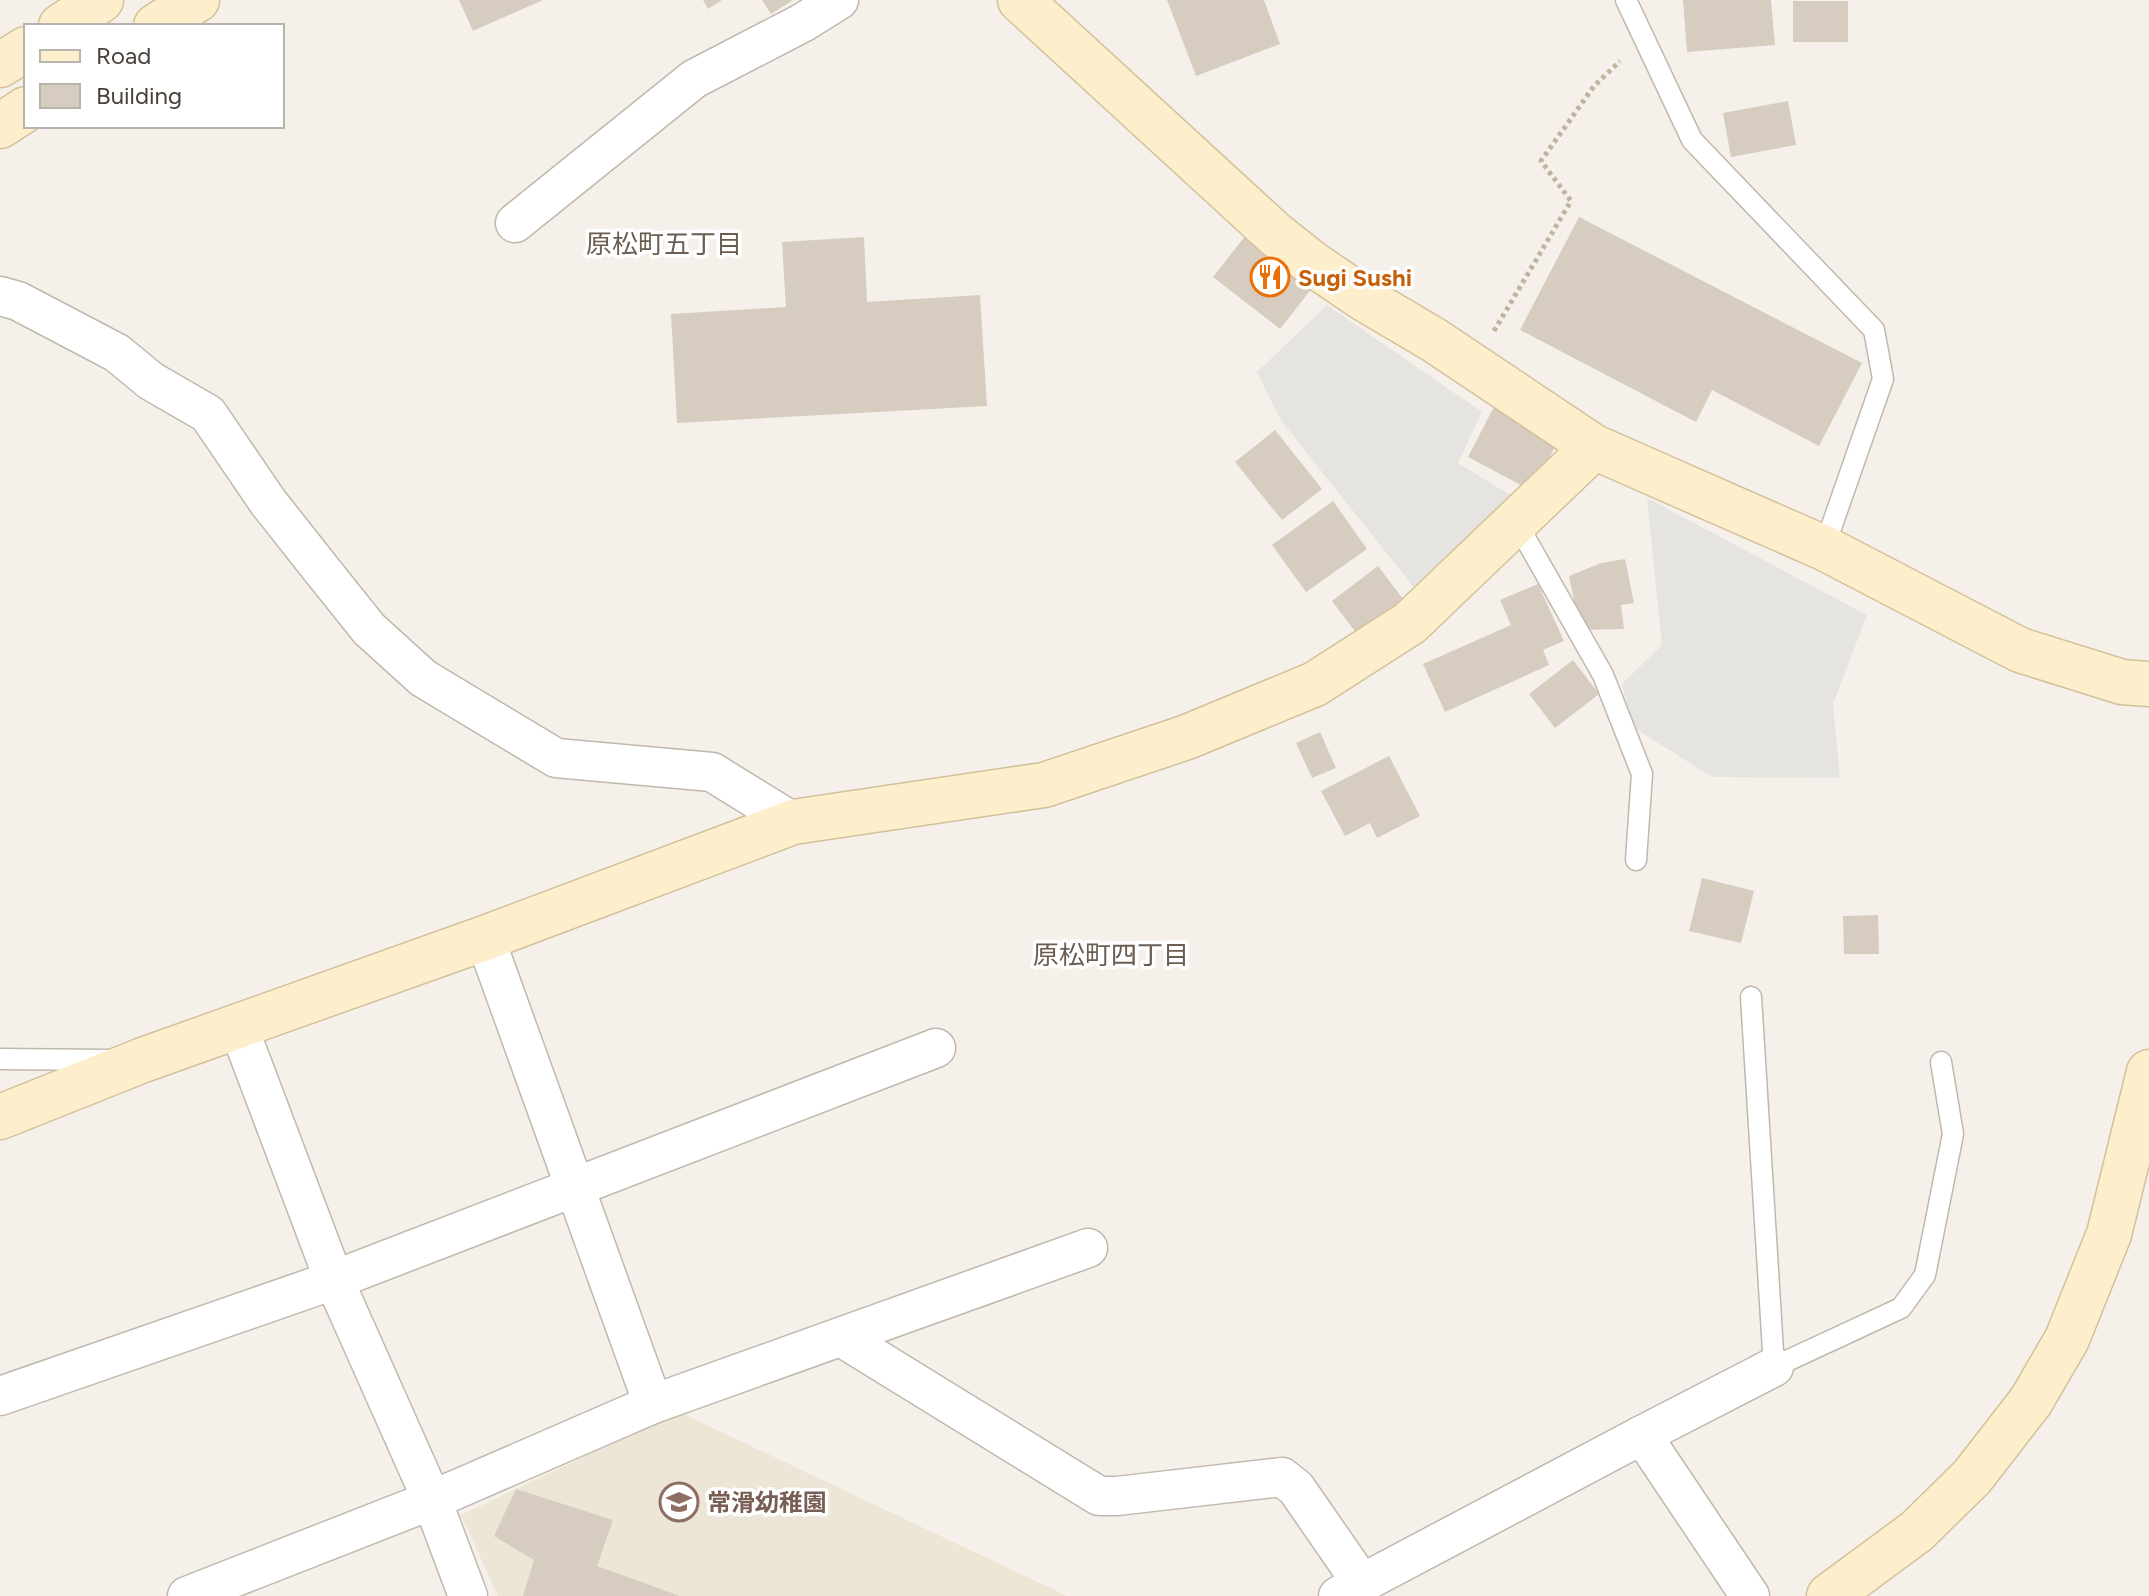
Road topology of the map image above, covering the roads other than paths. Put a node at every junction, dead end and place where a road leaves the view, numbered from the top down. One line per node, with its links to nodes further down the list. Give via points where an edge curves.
1 (101, 0): 6 (street)
2 (197, 0): 7 (street)
3 (839, 0): 12 (street, via 694,79)
4 (1020, 0): 14 (street, via 1313,264)
5 (1626, 0): 16 (lane, via 1692,140 1874,330 1883,379)
6 (64, 24)
7 (159, 24)
8 (24, 50): 9 (street)
9 (0, 65)
10 (24, 110): 11 (street)
11 (0, 126)
12 (515, 223)
13 (0, 296): 18 (street, via 117,353 151,381 208,414 268,502 369,629 423,678 556,758 712,772)
14 (1594, 447): 15 (street); 16 (street)
15 (1516, 522): 18 (street, via 1410,623 1315,684 1187,737 1044,785); 19 (lane, via 1603,675 1642,774)
16 (1824, 548): 17 (street, via 2020,650 2122,682)
17 (2149, 684)
18 (793, 822): 20 (street)
19 (1636, 860)
20 (485, 938): 22 (street); 29 (street)
21 (1751, 997): 33 (lane)
22 (238, 1026): 25 (street); 31 (street)
23 (936, 1048): 29 (street)
24 (0, 1059): 25 (lane)
25 (143, 1060): 28 (street)
26 (1941, 1062): 33 (lane, via 1953,1134 1925,1275 1901,1308)
27 (2149, 1072): 42 (street, via 2109,1234 2067,1339 2031,1401 1972,1477 1917,1531)
28 (0, 1117)
29 (574, 1189): 31 (street); 35 (street)
30 (1088, 1248): 32 (street)
31 (334, 1280): 34 (street); 37 (street)
32 (841, 1337): 35 (street); 38 (street, via 1099,1496 1282,1477 1296,1488)
33 (1774, 1367): 36 (street)
34 (0, 1396)
35 (653, 1404): 37 (street)
36 (1642, 1435): 38 (street); 41 (street)
37 (432, 1500): 39 (street); 40 (street)
38 (1350, 1589)
39 (187, 1596)
40 (468, 1596)
41 (1750, 1596)
42 (1829, 1596)

